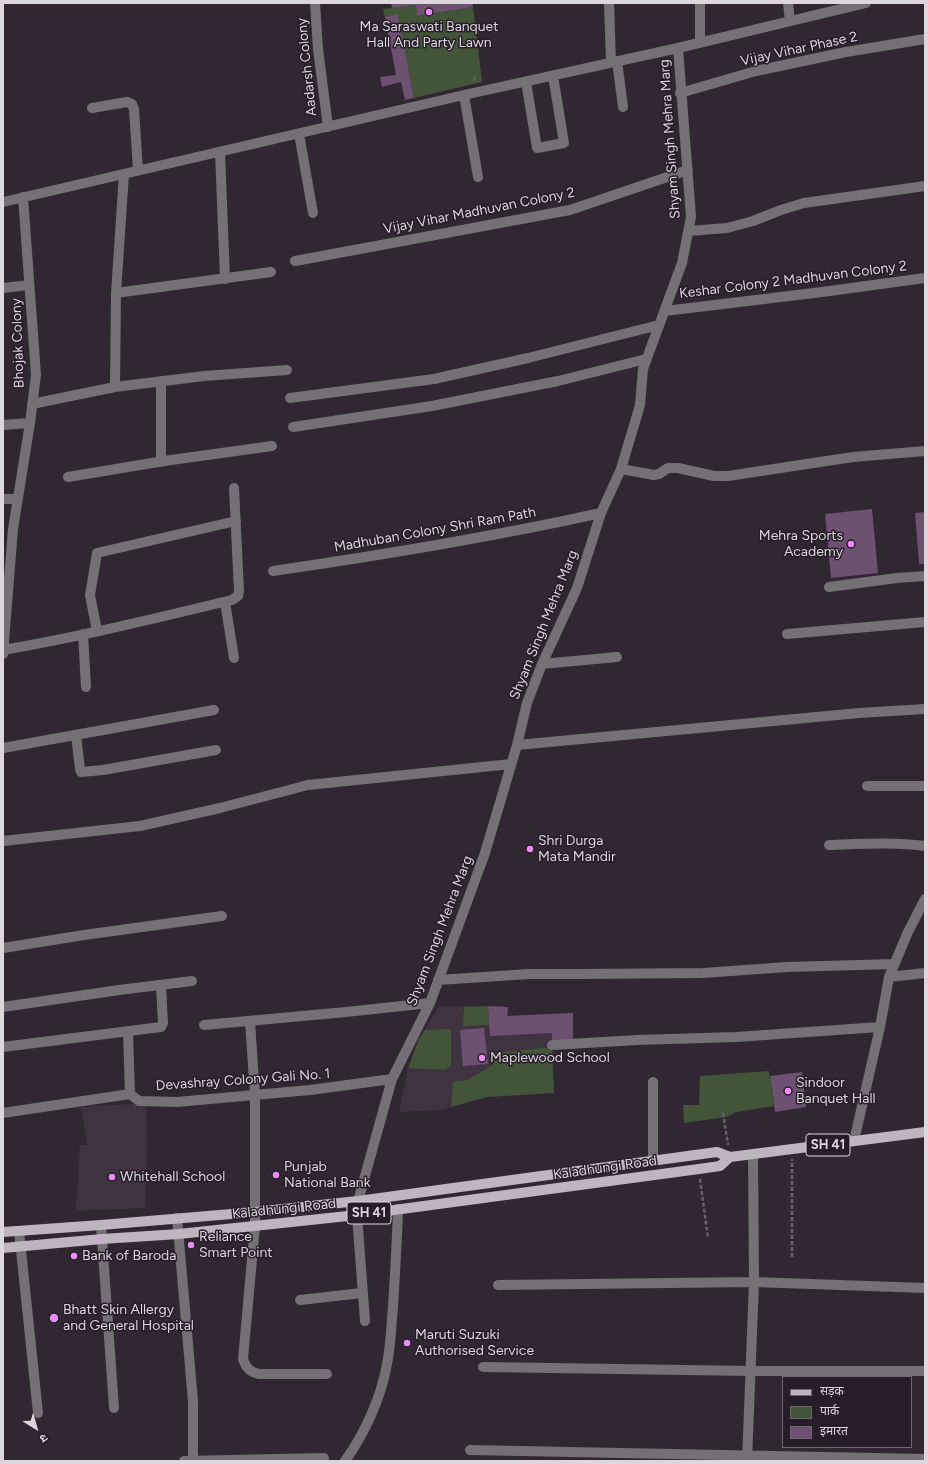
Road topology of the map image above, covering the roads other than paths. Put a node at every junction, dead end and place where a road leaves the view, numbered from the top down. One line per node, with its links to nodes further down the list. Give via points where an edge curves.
1 (315, 3): 17 (street, Aadarsh Colony)
2 (609, 3): 10 (street)
3 (700, 3): 8 (street)
4 (788, 3): 6 (street)
5 (866, 3): 6 (street)
6 (790, 21): 8 (street)
7 (925, 39): 13 (street, Vijay Vihar Phase 2, via 756,71)
8 (700, 43): 9 (street)
9 (678, 48): 10 (street); 13 (street, Shyam Singh Mehra Marg)
10 (614, 62): 11 (street); 15 (street)
11 (553, 76): 12 (street); 12 (street, via 564,144 537,148)
12 (526, 82): 14 (street)
13 (680, 93): 21 (street, Shyam Singh Mehra Marg)
14 (464, 95): 17 (street); 23 (street)
15 (623, 107)
16 (92, 108): 20 (street, via 127,102 132,104)
17 (328, 127): 18 (street)
18 (299, 134): 19 (street); 27 (street)
19 (220, 152): 20 (street); 31 (street)
20 (138, 170): 22 (street)
21 (688, 170): 28 (street, Shyam Singh Mehra Marg, via 691,217); 29 (street, Vijay Vihar Madhuvan Colony 2, via 570,210)
22 (124, 174): 25 (street); 35 (street)
23 (478, 177)
24 (925, 186): 28 (street, via 804,203 753,222 726,228)
25 (23, 197): 26 (street); 33 (street, Bhojak Colony)
26 (3, 202)
27 (313, 213)
28 (689, 231): 36 (street, Shyam Singh Mehra Marg, via 682,263)
29 (295, 261)
30 (271, 272): 31 (street)
31 (225, 278): 35 (street)
32 (925, 278): 36 (street, Keshar Colony 2 Madhuvan Colony 2)
33 (29, 285): 34 (street); 43 (street, Bhojak Colony, via 36,375)
34 (3, 288)
35 (116, 293): 41 (street)
36 (665, 311): 37 (street, Shyam Singh Mehra Marg)
37 (659, 324): 38 (street, Shyam Singh Mehra Marg); 42 (street, via 434,379)
38 (646, 359): 46 (street, via 558,382); 50 (street, Shyam Singh Mehra Marg, via 640,405)
39 (287, 370): 40 (street)
40 (161, 381): 41 (street); 49 (street)
41 (115, 387): 43 (street)
42 (290, 398)
43 (32, 404): 44 (street, Bhojak Colony)
44 (30, 423): 45 (street); 54 (street, Bhojak Colony)
45 (3, 425)
46 (293, 427)
47 (272, 446): 49 (street)
48 (925, 451): 50 (street, via 853,457 728,476 714,476 678,468 668,468 654,475)
49 (161, 462): 51 (street)
50 (621, 469): 55 (street, Shyam Singh Mehra Marg)
51 (68, 477)
52 (234, 488): 56 (street)
53 (3, 499): 54 (street)
54 (18, 499): 57 (street, Bhojak Colony)
55 (601, 513): 58 (street, Madhuban Colony Shri Ram Path, via 520,531); 69 (street, Shyam Singh Mehra Marg, via 577,588)
56 (236, 521): 61 (street, via 239,591 238,596); 63 (street, via 97,553 90,595)
57 (6, 568): 66 (street, Bhojak Colony)
58 (273, 571)
59 (925, 576): 60 (street)
60 (829, 586)
61 (225, 602): 63 (street); 68 (street)
62 (925, 622): 65 (street)
63 (97, 631): 64 (street)
64 (83, 634): 66 (street); 70 (street)
65 (787, 634)
66 (3, 648)
67 (617, 657): 69 (street)
68 (234, 658)
69 (542, 664): 74 (street, Shyam Singh Mehra Marg, via 527,703)
70 (86, 687)
71 (925, 709): 74 (street)
72 (214, 710): 73 (street)
73 (76, 736): 75 (street); 76 (street, via 81,772)
74 (517, 746): 77 (street, Shyam Singh Mehra Marg)
75 (3, 748)
76 (216, 750)
77 (512, 764): 80 (street, via 308,785 140,826); 89 (street, Shyam Singh Mehra Marg, via 485,853)
78 (867, 786): 79 (street)
79 (925, 786)
80 (3, 841)
81 (829, 845): 82 (street, via 872,843)
82 (925, 846)
83 (925, 899): 86 (street)
84 (222, 916): 85 (street)
85 (3, 948)
86 (894, 964): 88 (street); 89 (street, via 787,967 703,973 529,974)
87 (925, 973): 88 (street)
88 (889, 977): 96 (street)
89 (438, 980): 92 (street, Shyam Singh Mehra Marg)
90 (192, 981): 91 (street)
91 (161, 986): 93 (street); 97 (street, via 161,1027)
92 (430, 1003): 94 (street); 100 (street, Shyam Singh Mehra Marg)
93 (3, 1007)
94 (250, 1020): 95 (street); 103 (street)
95 (204, 1025)
96 (880, 1027): 98 (street, via 736,1037); 106 (street)
97 (128, 1032): 99 (street); 102 (street)
98 (552, 1045)
99 (3, 1047)
100 (392, 1079): 103 (street, Devashray Colony Gali No. 1); 112 (street, Shyam Singh Mehra Marg)
101 (653, 1082): 109 (street)
102 (130, 1094): 103 (street, Devashray Colony Gali No. 1, via 139,1100 177,1102); 104 (street, Devashray Colony Gali No. 1)
103 (255, 1096): 114 (street)
104 (3, 1113)
105 (925, 1132): 106 (main road, Kaladhungi Road / SH 41)
106 (854, 1141): 107 (main road, Kaladhungi Road / SH 41)
107 (753, 1155): 108 (main road, Kaladhungi Road / SH 41); 125 (street)
108 (730, 1157): 109 (main road, Kaladhungi Road / SH 41, via 717,1152); 111 (main road, Kaladhungi Road / SH 41, via 720,1166)
109 (653, 1162): 110 (main road, Kaladhungi Road / SH 41)
110 (505, 1181): 111 (main road); 112 (main road, Kaladhungi Road / SH 41)
111 (506, 1196): 113 (main road, Kaladhungi Road / SH 41)
112 (358, 1200): 114 (main road, Kaladhungi Road / SH 41); 115 (street, Shyam Singh Mehra Marg)
113 (398, 1210): 115 (main road, Kaladhungi Road / SH 41); 142 (street, via 387,1364 367,1424)
114 (255, 1212): 116 (main road, Kaladhungi Road / SH 41); 118 (street)
115 (357, 1215): 118 (main road, Kaladhungi Road / SH 41); 128 (street, Shyam Singh Mehra Marg)
116 (177, 1218): 117 (main road, Kaladhungi Road / SH 41); 121 (street)
117 (101, 1225): 119 (main road, Kaladhungi Road / SH 41); 122 (street)
118 (255, 1226): 121 (main road, Kaladhungi Road / SH 41); 134 (street, via 243,1359 246,1366 259,1374)
119 (19, 1230): 120 (main road, Kaladhungi Road / SH 41); 123 (street)
120 (3, 1232)
121 (179, 1234): 122 (main road, Kaladhungi Road / SH 41); 141 (street, via 193,1401)
122 (102, 1239): 123 (main road, Kaladhungi Road / SH 41); 135 (street)
123 (20, 1246): 124 (main road, Kaladhungi Road / SH 41); 136 (street)
124 (3, 1248)
125 (754, 1282): 126 (street); 127 (street); 132 (street)
126 (498, 1285)
127 (925, 1288)
128 (362, 1293): 129 (street); 130 (street, Shyam Singh Mehra Marg)
129 (300, 1300)
130 (365, 1321)
131 (483, 1367): 132 (street)
132 (752, 1371): 133 (street); 139 (street)
133 (925, 1371)
134 (327, 1374)
135 (114, 1408)
136 (38, 1413)
137 (470, 1450): 139 (street)
138 (324, 1458): 141 (street)
139 (747, 1459): 140 (street)
140 (925, 1459)
141 (188, 1461)
142 (345, 1461)

